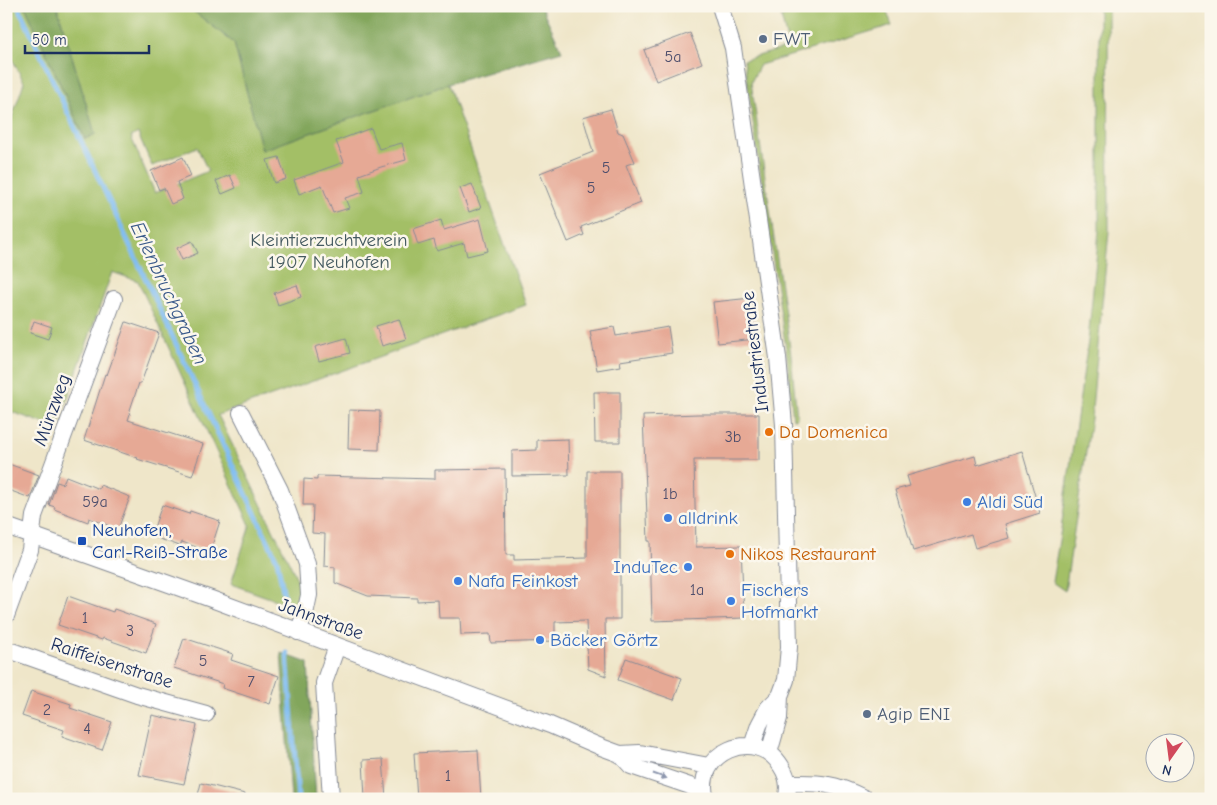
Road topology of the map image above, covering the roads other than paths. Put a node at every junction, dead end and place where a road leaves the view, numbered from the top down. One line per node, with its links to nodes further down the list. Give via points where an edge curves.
1 (720, 6): 10 (street, Industriestraße, via 733,48 778,358 784,425 789,647 786,680)
2 (114, 299): 5 (street, Münzweg, via 34,516)
3 (241, 413): 7 (street, via 280,490 307,564 309,594)
4 (6, 526): 5 (street, Jahnstraße)
5 (33, 535): 6 (street, Münzweg); 7 (street, Jahnstraße)
6 (6, 616)
7 (298, 632): 8 (street, Jahnstraße)
8 (337, 646): 14 (street, Jahnstraße); 18 (street, via 324,683)
9 (6, 649): 11 (street, Raiffeisenstraße, via 137,695)
10 (780, 696): 12 (street, Industriestraße, via 768,708); 13 (street, Industriestraße, via 779,718)
11 (206, 714)
12 (752, 746): 13 (street); 15 (street, via 728,749)
13 (769, 753): 16 (street, via 785,771)
14 (620, 754): 15 (street, Jahnstraße, via 640,752); 17 (street, Jahnstraße, one-way to 17, via 631,766 690,786)
15 (710, 766): 17 (street, via 704,779)
16 (787, 791): 19 (street, via 812,783 847,790)
17 (705, 796)
18 (331, 799)
19 (866, 799)

